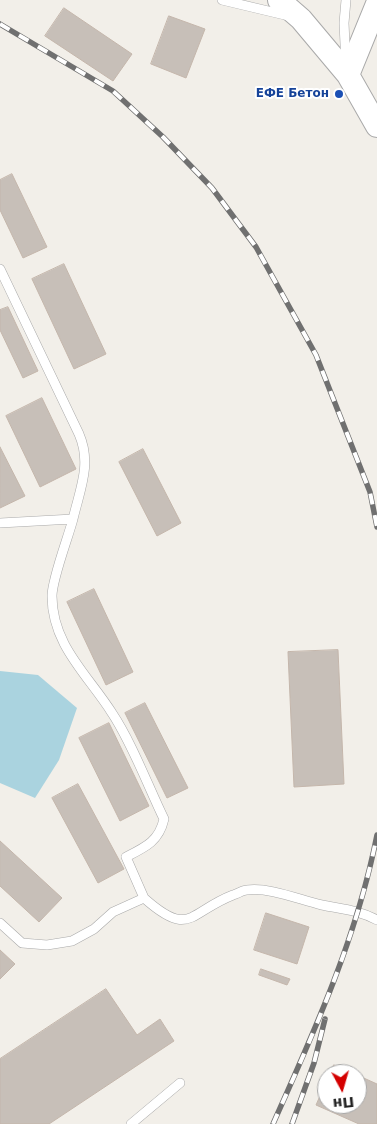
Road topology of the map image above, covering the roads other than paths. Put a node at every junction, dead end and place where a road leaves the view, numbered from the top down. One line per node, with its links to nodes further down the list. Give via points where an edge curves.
1 (222, 0): 5 (lane)
2 (279, 0): 5 (street)
3 (346, 0): 6 (lane, via 344,49)
4 (375, 12): 6 (street)
5 (302, 19): 6 (street)
6 (348, 75): 7 (street)
7 (377, 126)
8 (0, 269): 9 (lane, via 85,448 86,463)
9 (73, 519): 10 (lane); 11 (lane, via 52,594 54,617 61,639 113,714 164,819 161,833 150,845 126,857)
10 (0, 523)
11 (144, 898): 12 (lane, via 163,915 180,921 196,917 225,898 247,890 298,897 358,911); 13 (lane, via 113,912 94,929 72,941 47,945 22,943)
12 (377, 920)
13 (0, 923)
14 (180, 1083): 15 (lane)
15 (131, 1124)

